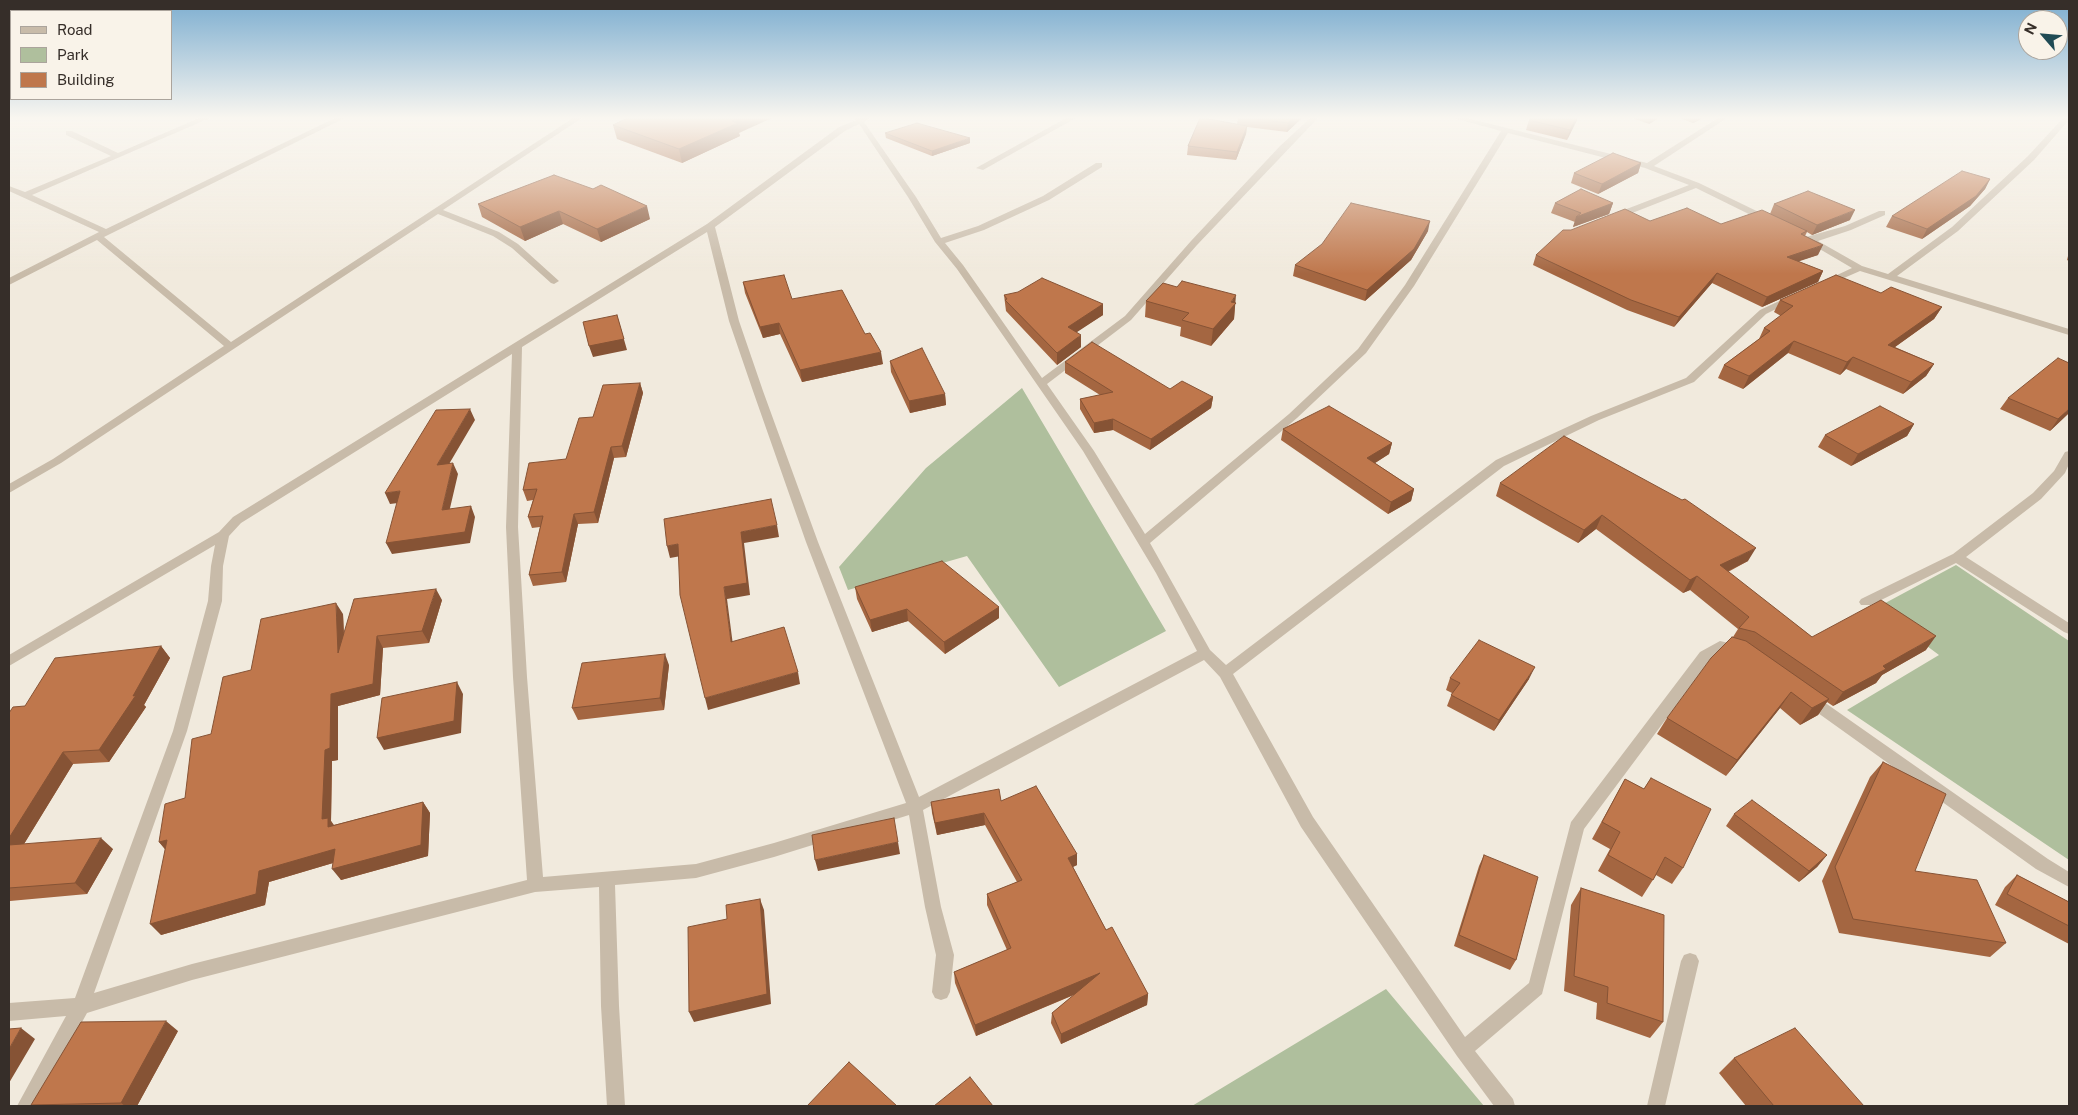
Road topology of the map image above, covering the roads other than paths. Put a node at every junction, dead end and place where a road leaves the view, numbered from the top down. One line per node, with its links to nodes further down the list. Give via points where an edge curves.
1 (85, 170): 13 (street)
2 (234, 170): 19 (street)
3 (499, 170): 14 (street)
4 (786, 170): 18 (street)
5 (894, 170): 22 (street)
6 (1090, 170): 22 (street, via 1046,198 981,228)
7 (1264, 170): 30 (street, via 1128,318)
8 (1481, 170): 34 (street, via 1409,286 1362,351 1293,416)
9 (1658, 170): 11 (street)
10 (2018, 170): 24 (street, via 1955,229)
11 (1696, 185): 16 (street); 17 (street)
12 (9, 188): 13 (street)
13 (25, 195): 19 (street)
14 (437, 211): 25 (street, via 496,234 515,246); 29 (street)
15 (1882, 212): 21 (street)
16 (1608, 219)
17 (1776, 223)
18 (710, 226): 28 (street); 43 (street, via 734,321 761,400)
19 (102, 234): 26 (street); 29 (street)
20 (1802, 236): 21 (street)
21 (1811, 240): 23 (street)
22 (939, 242): 30 (street)
23 (1859, 268): 24 (street); 41 (street, via 1763,312 1690,380 1594,418 1500,463)
24 (1890, 277): 27 (street)
25 (554, 281)
26 (9, 282)
27 (2069, 332)
28 (517, 345): 33 (street, via 237,520); 46 (street, via 512,527)
29 (231, 347): 32 (street, via 57,461)
30 (1041, 384): 34 (street, via 1088,451)
31 (2069, 454): 35 (street, via 2059,473 2037,496)
32 (9, 488)
33 (223, 535): 40 (street); 49 (street, via 215,601 180,731)
34 (1144, 542): 38 (street)
35 (1957, 557): 36 (street); 37 (street)
36 (1866, 602)
37 (2069, 629)
38 (1205, 653): 41 (street); 43 (street)
39 (1750, 657): 51 (street, via 1741,651 1720,646 1705,656 1577,826 1536,988)
40 (9, 661)
41 (1225, 673): 51 (street, via 1307,822)
42 (1798, 691): 45 (street)
43 (914, 807): 44 (street, via 696,871); 48 (street, via 945,955)
44 (607, 880): 46 (street); 53 (street)
45 (2069, 880)
46 (535, 885): 49 (street, via 192,972)
47 (1690, 961): 55 (street)
48 (941, 992)
49 (81, 1006): 50 (street); 52 (street)
50 (9, 1012)
51 (1464, 1050): 54 (street)
52 (26, 1106)
53 (616, 1106)
54 (1506, 1106)
55 (1656, 1106)

